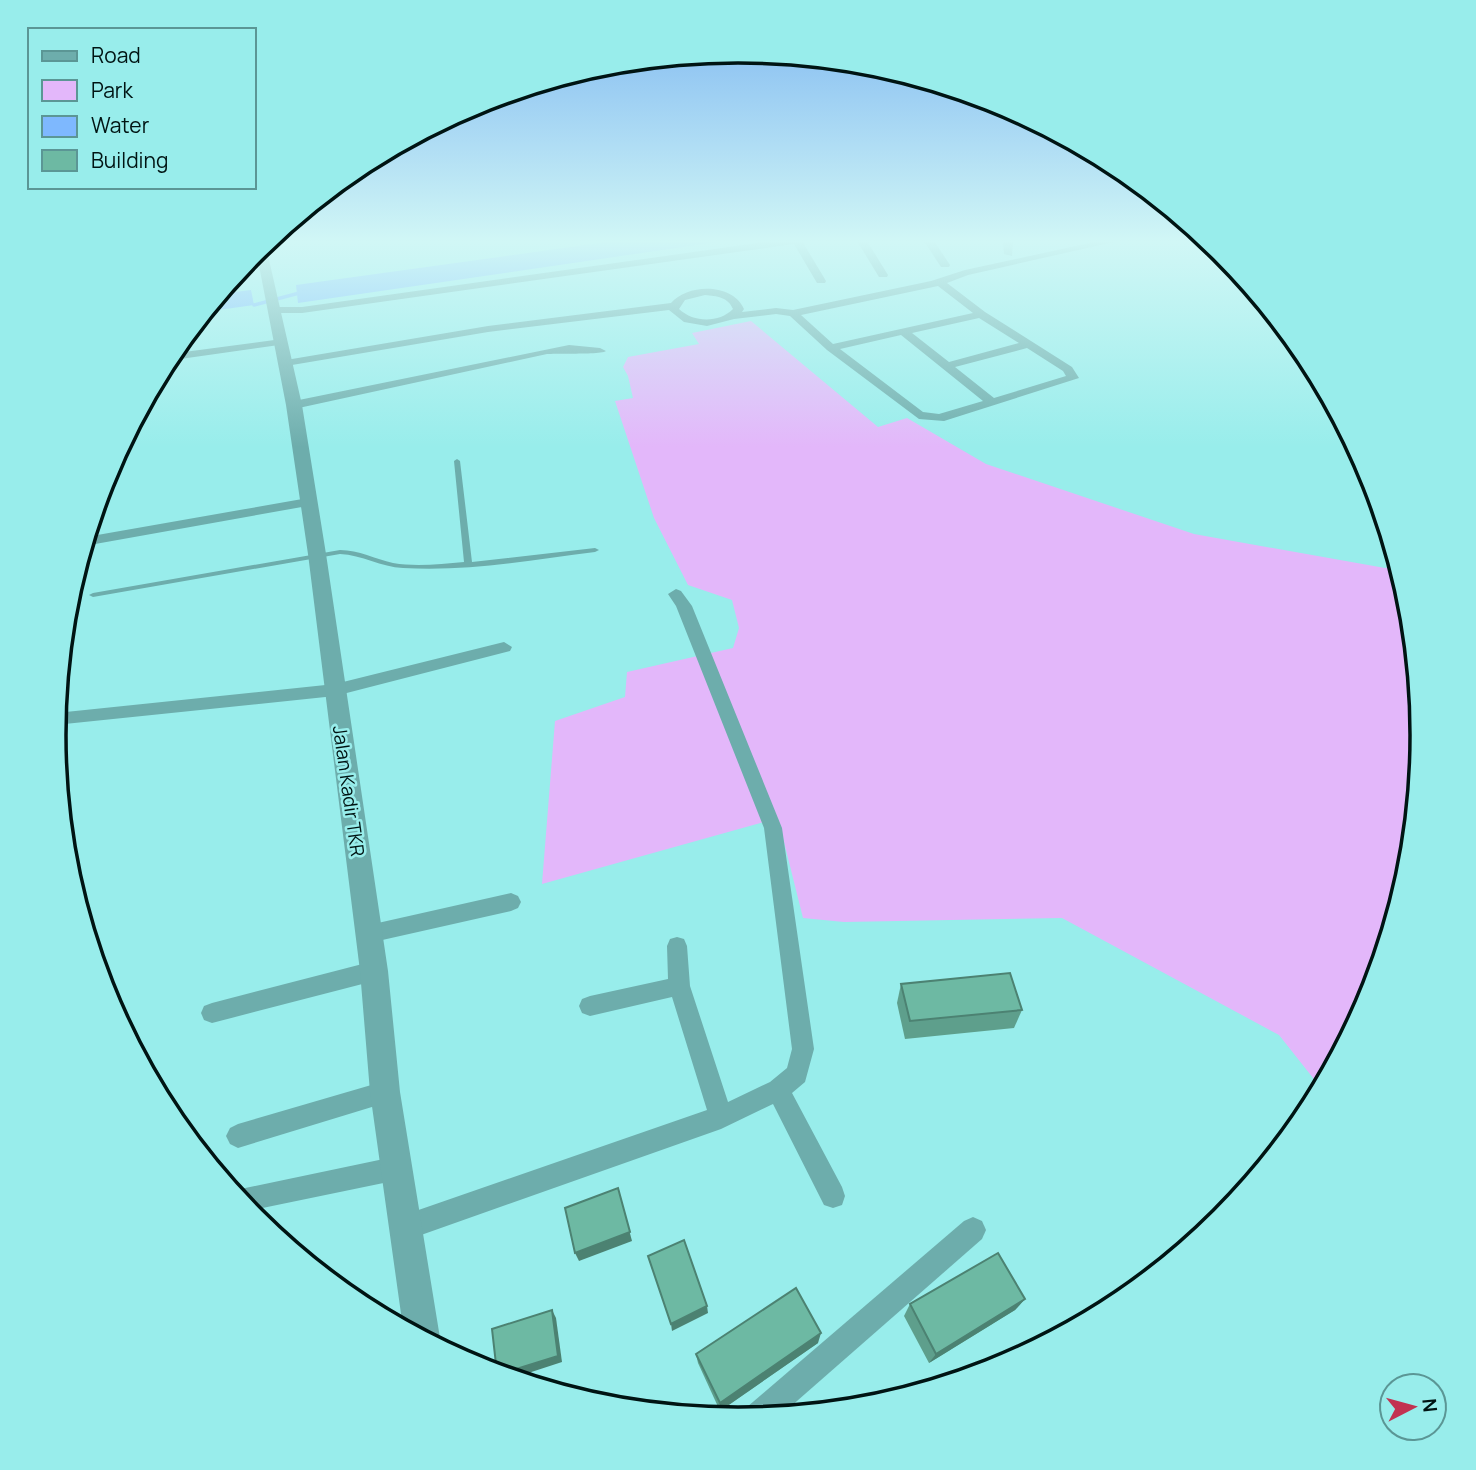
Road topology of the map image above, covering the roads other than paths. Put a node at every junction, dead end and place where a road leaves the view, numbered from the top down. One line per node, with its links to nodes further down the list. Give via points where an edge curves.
1 (274, 309): 14 (street, Jalan Kadir TKR)
2 (645, 310): 14 (street)
3 (675, 310): 9 (street, via 698,322)
4 (737, 310): 9 (street)
5 (809, 310): 7 (street)
6 (975, 310): 8 (street)
7 (793, 313): 9 (street); 12 (street)
8 (981, 314): 10 (street); 11 (street)
9 (732, 316)
10 (904, 332): 12 (street); 16 (street)
11 (1029, 344): 16 (street); 17 (street, via 1068,369 1073,378)
12 (831, 348): 17 (street, via 926,418)
13 (600, 351): 18 (street, via 547,351)
14 (284, 353): 15 (street); 18 (street, Jalan Kadir TKR)
15 (182, 357)
16 (947, 366): 17 (street)
17 (993, 403)
18 (294, 405): 20 (street, Jalan Kadir TKR)
19 (457, 461): 24 (lane)
20 (308, 502): 21 (street); 23 (street, Jalan Kadir TKR)
21 (95, 540)
22 (594, 550): 24 (lane)
23 (317, 555): 24 (lane, via 354,551 402,566); 26 (lane); 28 (street, Jalan Kadir TKR)
24 (468, 563)
25 (676, 593): 37 (street, via 773,828 803,1049 797,1074)
26 (93, 595)
27 (504, 646): 28 (street)
28 (335, 690): 29 (street); 31 (street, Jalan Kadir TKR)
29 (66, 718)
30 (511, 902): 31 (street)
31 (369, 934): 33 (street, Jalan Kadir TKR)
32 (677, 946): 34 (street)
33 (374, 971): 36 (street); 38 (street, Jalan Kadir TKR)
34 (678, 986): 35 (street); 39 (street)
35 (590, 1006)
36 (212, 1013)
37 (778, 1090): 39 (street); 42 (street)
38 (385, 1092): 40 (street); 41 (street, Jalan Kadir TKR)
39 (720, 1117): 44 (street)
40 (238, 1136)
41 (397, 1168): 43 (street); 44 (street, Jalan Kadir TKR)
42 (833, 1196)
43 (251, 1198)
44 (407, 1227): 46 (street, Jalan Kadir TKR)
45 (973, 1230): 47 (street)
46 (421, 1327)
47 (769, 1406)

